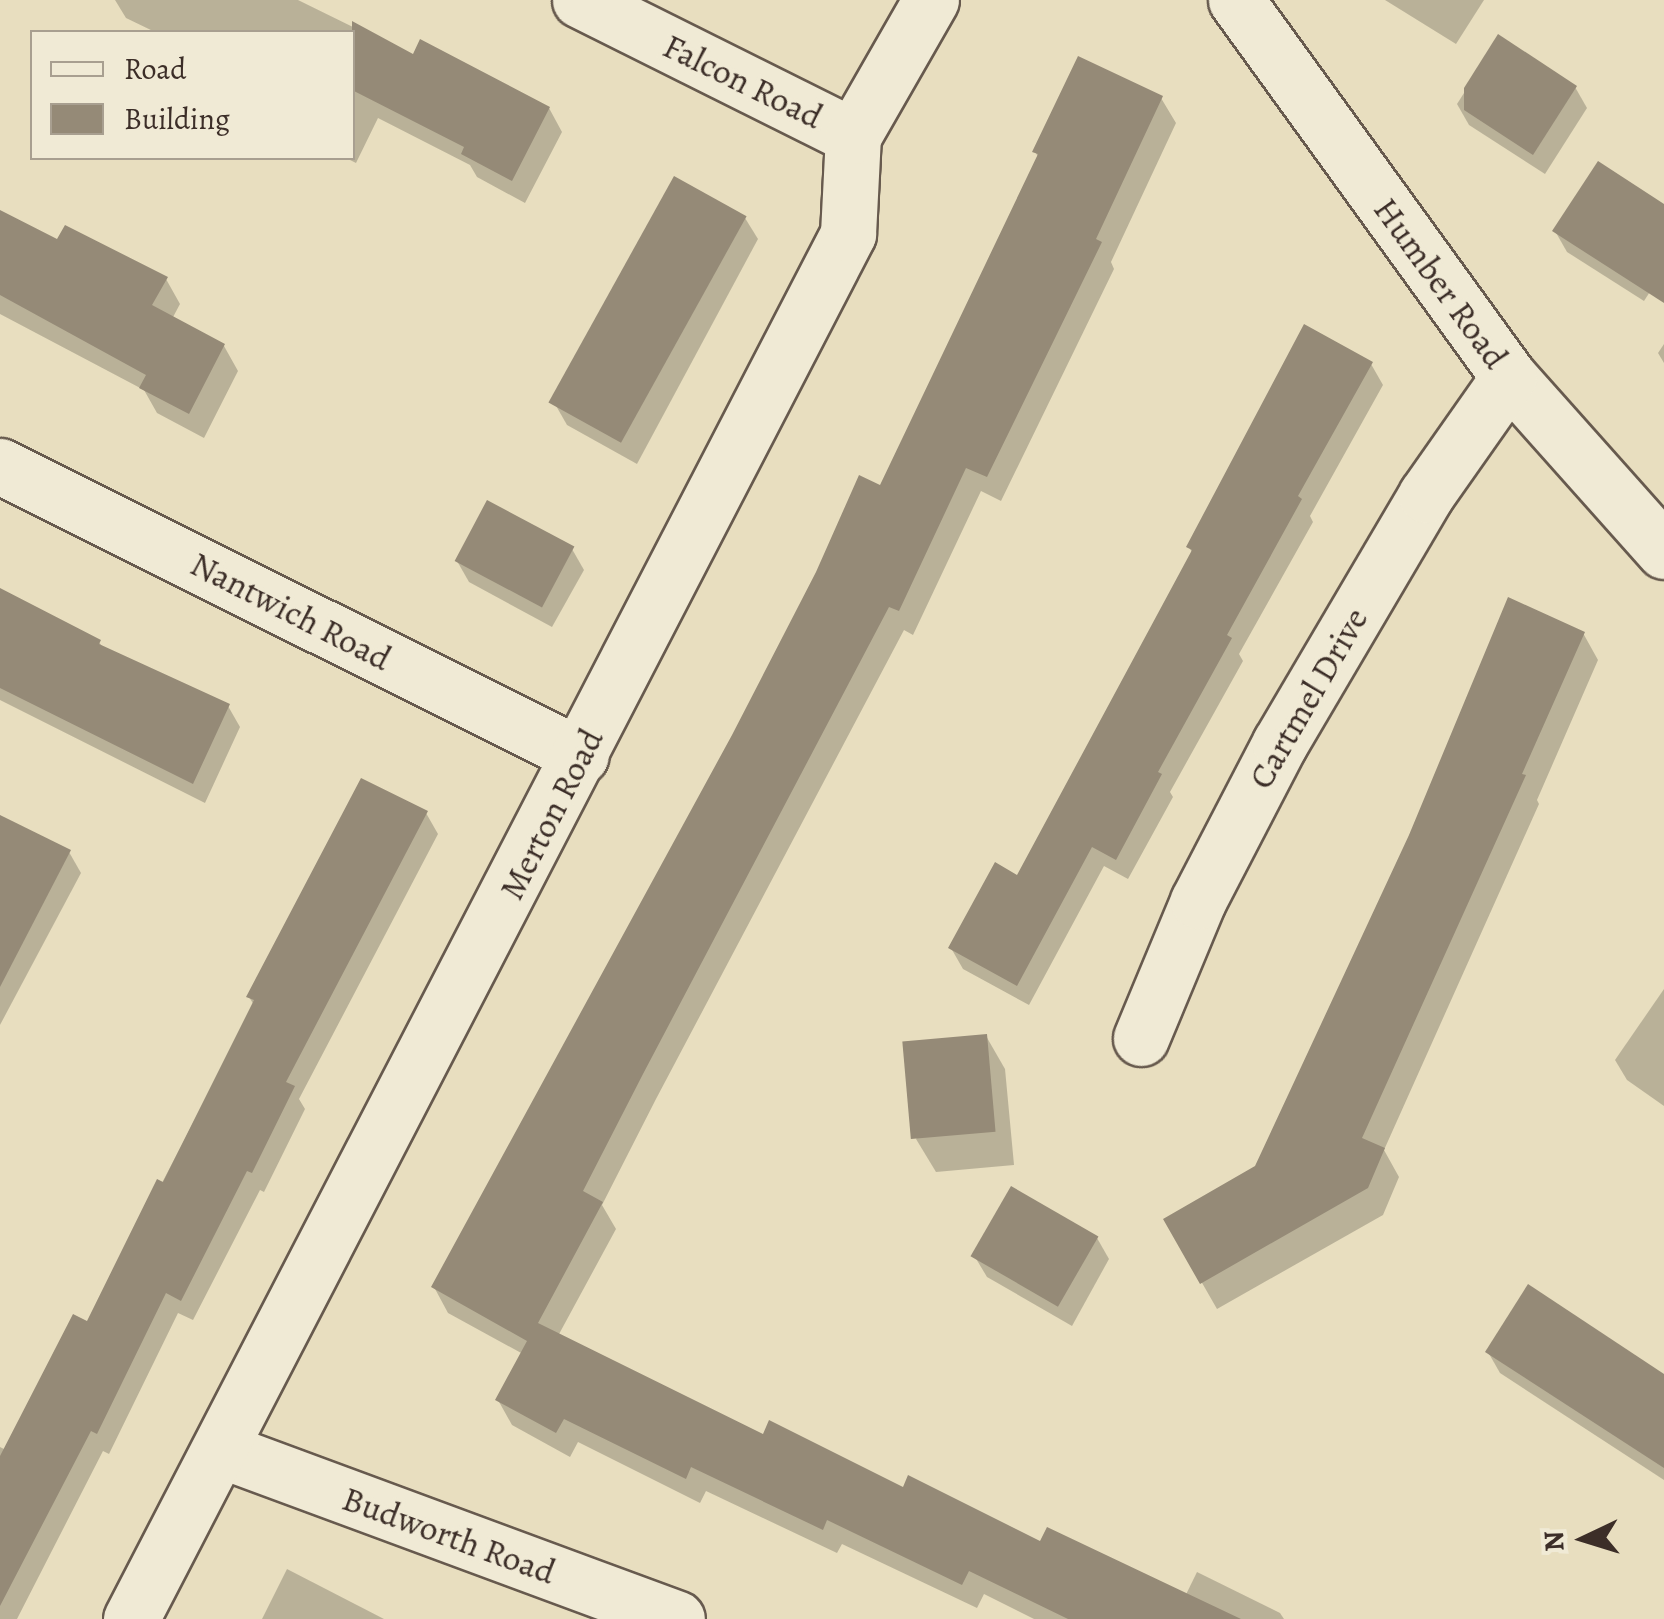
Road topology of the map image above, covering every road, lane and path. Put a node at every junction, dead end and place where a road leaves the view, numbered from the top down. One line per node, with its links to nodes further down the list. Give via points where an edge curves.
1 (580, 0): 4 (street, Falcon Road)
2 (931, 0): 4 (street, Merton Road)
3 (1236, 0): 5 (street, Humber Road)
4 (853, 136): 8 (street, Merton Road, via 848,234)
5 (1510, 377): 7 (street, Humber Road); 9 (street, Cartmel Drive, via 1426,495 1280,743 1198,901)
6 (0, 466): 8 (street, Nantwich Road)
7 (1664, 551)
8 (581, 756): 10 (street, Merton Road)
9 (1141, 1038)
10 (221, 1450): 11 (street, Merton Road); 12 (street, Budworth Road)
11 (132, 1619)
12 (676, 1619)

